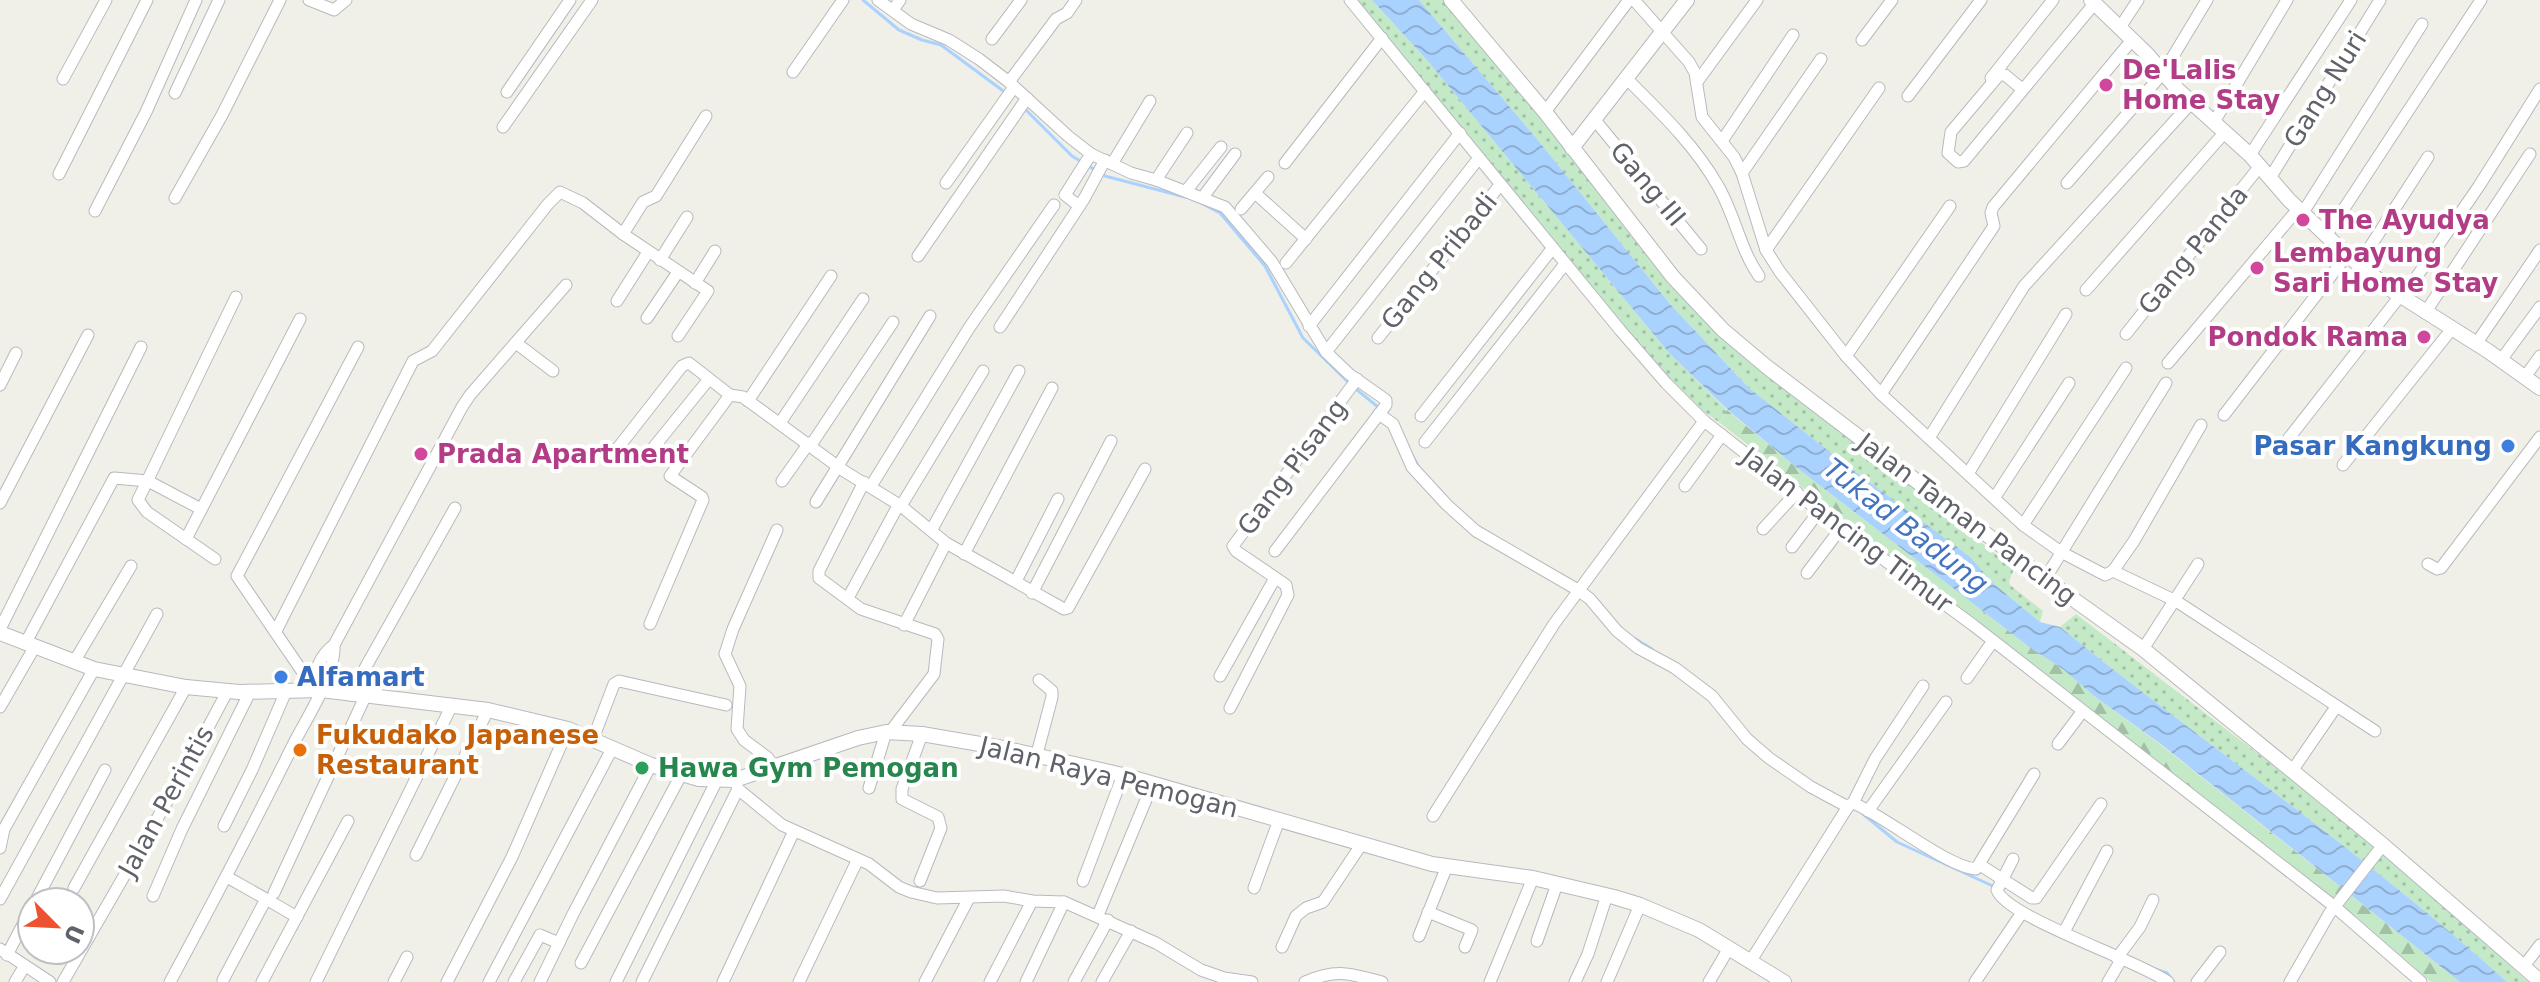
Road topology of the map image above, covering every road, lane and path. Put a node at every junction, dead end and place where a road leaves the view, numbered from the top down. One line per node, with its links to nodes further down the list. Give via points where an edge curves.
1 (106, 0): 42 (street)
2 (147, 0): 75 (street)
3 (196, 0): 90 (street)
4 (219, 0): 50 (street)
5 (280, 0): 85 (street)
6 (309, 0): 7 (street, via 334,10)
7 (346, 0)
8 (570, 0): 49 (street)
9 (592, 0): 59 (street)
10 (843, 0): 39 (street)
11 (878, 0): 29 (street)
12 (1021, 0): 35 (street)
13 (1076, 0): 45 (street, via 1056,19)
14 (1350, 0): 34 (street, Jalan Pancing Timur)
15 (1451, 0): 55 (street, Jalan Taman Pancing)
16 (1631, 0): 32 (street); 55 (street)
17 (1687, 0): 32 (street)
18 (1757, 0): 43 (street)
19 (1892, 0): 36 (street)
20 (1981, 0): 51 (street)
21 (2053, 0): 58 (street)
22 (2138, 0): 31 (street)
23 (2207, 0): 40 (street)
24 (2287, 0): 60 (street)
25 (2351, 0): 71 (street, Gang Panda)
26 (2380, 0): 77 (street, Gang Nuri)
27 (2481, 0): 94 (street)
28 (2092, 2): 31 (street); 46 (street)
29 (896, 5): 45 (street, via 911,24 959,46)
30 (2422, 24): 91 (street)
31 (2119, 29): 37 (street)
32 (1663, 30): 41 (street); 43 (street, via 1689,62)
33 (1793, 35): 63 (street)
34 (1382, 38): 48 (street, Jalan Pancing Timur); 72 (street)
35 (992, 39)
36 (1862, 40)
37 (2132, 40): 40 (street); 153 (street, via 1993,207 1994,226)
38 (1821, 59): 74 (street)
39 (793, 72)
40 (2163, 73): 53 (street); 80 (street)
41 (1626, 78): 57 (street); 109 (street, via 1704,165)
42 (63, 79)
43 (1697, 82): 63 (street, via 1702,117)
44 (1879, 88): 98 (street)
45 (1010, 89): 54 (street); 79 (street)
46 (2022, 89): 46 (street, via 1964,161 1948,153 1951,132 1999,75)
47 (2540, 89): 114 (street)
48 (1425, 91): 62 (street, Jalan Pancing Timur); 95 (street)
49 (507, 92)
50 (175, 93)
51 (1908, 96)
52 (1150, 101): 73 (street)
53 (2192, 102): 60 (street); 164 (street, via 2024,286)
54 (1023, 103): 70 (street, via 1068,136); 102 (street)
55 (1545, 112): 65 (street, Jalan Taman Pancing)
56 (706, 116): 93 (street, via 656,196 643,202)
57 (1594, 119): 65 (street); 97 (street, Gang III)
58 (1951, 126)
59 (503, 127)
60 (2220, 127): 71 (street); 112 (street)
61 (1187, 133): 78 (street)
62 (1460, 133): 69 (street, Jalan Pancing Timur); 124 (street)
63 (1722, 141): 74 (street)
64 (1221, 147): 82 (street)
65 (1572, 148): 206 (street, Jalan Taman Pancing, via 1673,277 1723,330)
66 (1235, 154): 84 (street)
67 (2530, 154): 118 (street)
68 (2428, 157): 104 (street)
69 (1479, 158): 81 (street, Jalan Pancing Timur); 135 (street)
70 (1088, 159): 73 (street); 87 (street, via 1065,195)
71 (2255, 161): 77 (street); 127 (street, Gang Panda)
72 (1285, 163)
73 (1104, 166): 78 (street); 87 (street)
74 (1742, 173): 98 (street)
75 (59, 174)
76 (1268, 177): 83 (street)
77 (2270, 178): 91 (street)
78 (1156, 180): 82 (street)
79 (946, 183)
80 (2067, 183)
81 (1500, 185): 96 (street, Jalan Pancing Timur); 130 (street, Gang Pribadi)
82 (1186, 191): 84 (street)
83 (1255, 193): 89 (street); 95 (street)
84 (1203, 197): 124 (street, via 1232,212 1272,262)
85 (175, 198)
86 (1054, 205): 177 (street)
87 (1079, 206): 125 (street)
88 (1950, 206): 137 (street)
89 (1241, 209)
90 (95, 211)
91 (2300, 211): 94 (street); 140 (street)
92 (687, 217): 103 (street)
93 (623, 234): 101 (street); 216 (street, via 560,192 548,204 432,351 413,361)
94 (2326, 236): 104 (street)
95 (1306, 239): 105 (street)
96 (1552, 249): 106 (street, Jalan Pancing Timur); 158 (street)
97 (1701, 249)
98 (1766, 250): 137 (street)
99 (2540, 250): 132 (street)
100 (715, 251): 110 (street)
101 (648, 252): 103 (street); 116 (street)
102 (918, 256)
103 (660, 260): 107 (street)
104 (2353, 260): 114 (street); 157 (street)
105 (1286, 263)
106 (1565, 264): 159 (street, Jalan Pancing Timur); 167 (street)
107 (678, 272): 110 (street); 121 (street)
108 (831, 276): 155 (street)
109 (1759, 276)
110 (695, 283): 129 (street, via 708,291)
111 (566, 285): 131 (street)
112 (2086, 290)
113 (236, 297): 175 (street)
114 (2401, 297): 118 (street); 165 (street)
115 (863, 299): 160 (street)
116 (617, 301)
117 (2540, 307): 139 (street)
118 (2425, 313): 126 (street)
119 (2066, 314): 174 (street)
120 (930, 316): 172 (street)
121 (647, 318)
122 (300, 319): 186 (street)
123 (893, 322): 168 (street)
124 (1309, 326): 135 (street)
125 (1000, 327)
126 (2451, 330): 132 (street); 171 (street)
127 (2126, 334)
128 (88, 335): 183 (street)
129 (678, 336)
130 (1378, 338)
131 (516, 343): 142 (street); 229 (street, via 462,407 334,645 318,664)
132 (2476, 344): 139 (street)
133 (141, 347): 215 (street)
134 (358, 347): 216 (street, via 237,576)
135 (1326, 352): 149 (street)
136 (16, 353): 150 (street)
137 (1846, 356): 153 (street)
138 (2540, 356): 145 (street)
139 (2501, 360): 145 (street)
140 (2168, 363)
141 (2126, 368): 188 (street)
142 (553, 371)
143 (983, 371): 184 (street)
144 (1019, 371): 190 (street)
145 (2525, 377): 152 (street)
146 (709, 379): 154 (street); 169 (street); 170 (street, via 689,363 682,366)
147 (2069, 383): 180 (street)
148 (2166, 383): 197 (street)
149 (1354, 384): 156 (street, via 1386,400); 205 (street, Gang Pisang, via 1233,546)
150 (0, 385)
151 (1052, 388): 198 (street)
152 (2540, 388)
153 (1881, 394): 164 (street)
154 (730, 395): 155 (street); 213 (street, via 670,476 703,500)
155 (748, 401): 160 (street)
156 (1382, 410): 196 (street); 208 (street, via 1412,467 1476,531)
157 (2224, 415)
158 (1421, 416)
159 (1704, 421): 162 (street, Jalan Pancing Timur); 208 (street)
160 (780, 423): 168 (street)
161 (2201, 425): 203 (street)
162 (1722, 435): 178 (street); 179 (street, Jalan Pancing Timur)
163 (2540, 437): 201 (street, via 2441,568)
164 (1929, 438): 174 (street)
165 (2289, 438)
166 (1111, 441): 209 (street)
167 (1425, 442)
168 (810, 444): 172 (street); 176 (street)
169 (649, 453)
170 (610, 458)
171 (2343, 465)
172 (838, 467): 177 (street); 182 (street)
173 (1145, 469): 209 (street, via 1068,608)
174 (1969, 472): 180 (street)
175 (148, 481): 186 (street); 193 (street, via 140,505); 218 (street, via 114,478)
176 (782, 481)
177 (868, 484): 184 (street); 210 (street, via 818,573)
178 (1685, 486)
179 (1797, 492): 187 (street, Jalan Pancing Timur); 191 (street)
180 (1995, 497): 188 (street)
181 (1058, 499): 207 (street)
182 (816, 502)
183 (0, 503)
184 (900, 505): 190 (street); 210 (street)
185 (455, 508): 232 (street)
186 (201, 509): 193 (street)
187 (1820, 510): 189 (street, Jalan Pancing Timur); 195 (street)
188 (2023, 525): 197 (street)
189 (1841, 528): 204 (street); 217 (street, Jalan Pancing Timur)
190 (932, 529): 194 (street)
191 (1763, 529)
192 (777, 530): 250 (street, via 725,654 740,686 737,729)
193 (186, 539): 199 (street)
194 (946, 543): 198 (street); 214 (street)
195 (1792, 547)
196 (1275, 551)
197 (2061, 552): 203 (street, via 2105,575); 206 (street)
198 (964, 554): 207 (street)
199 (215, 559)
200 (2198, 564): 211 (street)
201 (2428, 564)
202 (131, 566): 220 (street)
203 (2113, 571): 211 (street)
204 (1807, 573)
205 (1275, 578): 223 (street); 238 (street, via 1286,585 1288,595)
206 (2045, 579): 219 (street, Jalan Taman Pancing)
207 (1016, 581): 209 (street)
208 (1581, 588): 261 (street, via 1617,631 1712,696 1769,758 1811,787); 263 (street)
209 (1032, 593)
210 (848, 598): 214 (street, via 861,609)
211 (2176, 601): 219 (street); 237 (street)
212 (157, 614): 222 (street)
213 (650, 624)
214 (904, 625): 243 (street, via 937,636 934,674)
215 (0, 631): 218 (street, Jalan Raya Pemogan)
216 (276, 631): 229 (street)
217 (1993, 641): 224 (street); 240 (street, Jalan Pancing Timur)
218 (29, 646): 220 (street, Jalan Raya Pemogan); 236 (street)
219 (2143, 649): 252 (street, Jalan Taman Pancing)
220 (74, 662): 221 (street, Jalan Raya Pemogan)
221 (94, 669): 222 (street, Jalan Raya Pemogan); 269 (street, via 4,829)
222 (124, 675): 227 (street, Jalan Raya Pemogan); 290 (street)
223 (1220, 676)
224 (1967, 678)
225 (1039, 680): 248 (street, via 1052,691)
226 (1923, 686): 261 (street)
227 (186, 687): 230 (street, Jalan Raya Pemogan); 284 (street)
228 (287, 689): 229 (street, Jalan Raya Pemogan); 231 (street, Jalan Raya Pemogan); 266 (street)
229 (315, 689): 232 (street, Jalan Raya Pemogan); 277 (street)
230 (227, 692): 231 (street, Jalan Raya Pemogan); 322 (street, Jalan Perintis)
231 (250, 692): 287 (street)
232 (357, 696): 234 (street, Jalan Raya Pemogan); 288 (street)
233 (1946, 702): 262 (street)
234 (452, 705): 239 (street, Jalan Raya Pemogan); 325 (street)
235 (726, 705): 245 (street, via 619,681)
236 (0, 707)
237 (2336, 707): 242 (street); 252 (street)
238 (1230, 708)
239 (488, 710): 241 (street, Jalan Raya Pemogan); 272 (street)
240 (2082, 712): 246 (street); 295 (street, Jalan Pancing Timur)
241 (568, 729): 245 (street, Jalan Raya Pemogan); 327 (street, via 512,857)
242 (2375, 731)
243 (888, 732): 244 (street, Jalan Raya Pemogan); 250 (street, Jalan Raya Pemogan); 259 (street)
244 (922, 734): 248 (street, Jalan Raya Pemogan); 279 (street, via 901,794 941,820)
245 (593, 739): 247 (street, Jalan Raya Pemogan)
246 (2058, 744)
247 (613, 747): 249 (street, Jalan Raya Pemogan); 328 (street)
248 (1037, 754): 255 (street, Jalan Raya Pemogan)
249 (651, 765): 254 (street, Jalan Raya Pemogan); 305 (street)
250 (774, 767): 258 (street, Jalan Raya Pemogan)
251 (105, 770): 283 (street)
252 (2292, 771): 270 (street, Jalan Taman Pancing)
253 (2034, 774): 275 (street)
254 (681, 775): 256 (street, Jalan Raya Pemogan); 315 (street)
255 (1123, 775): 257 (street, Jalan Raya Pemogan); 280 (street)
256 (717, 780): 258 (street, Jalan Raya Pemogan); 331 (street)
257 (1153, 783): 264 (street, Jalan Raya Pemogan); 297 (street)
258 (737, 784): 267 (street, via 769,817); 332 (street)
259 (869, 788)
260 (2101, 804): 282 (street, via 2036,898)
261 (1850, 805): 262 (street); 314 (street)
262 (1868, 811): 275 (street, via 1969,868)
263 (1433, 816)
264 (1279, 820): 268 (street, Jalan Raya Pemogan); 285 (street)
265 (348, 821): 299 (street)
266 (224, 826)
267 (794, 831): 273 (street); 333 (street)
268 (1361, 845): 276 (street, Jalan Raya Pemogan); 307 (street, via 1323,902 1296,916)
269 (0, 848)
270 (2380, 848): 295 (street); 316 (street, Jalan Taman Pancing)
271 (2107, 851): 300 (street)
272 (416, 855)
273 (858, 859): 289 (street, via 911,892); 334 (street)
274 (2013, 859): 282 (street)
275 (1980, 865): 282 (street)
276 (1447, 866): 278 (street, Jalan Raya Pemogan); 296 (street)
277 (227, 877): 288 (street); 323 (street)
278 (1533, 878): 281 (street, Jalan Raya Pemogan); 343 (street)
279 (920, 881)
280 (1083, 881)
281 (1557, 884): 286 (street, Jalan Raya Pemogan); 304 (street)
282 (2000, 885): 298 (street, via 1999,897)
283 (43, 886)
284 (75, 886)
285 (1254, 888)
286 (1607, 895): 294 (street, Jalan Raya Pemogan); 344 (street)
287 (153, 896)
288 (270, 896): 299 (street); 318 (street)
289 (969, 898): 292 (street); 335 (street)
290 (0, 899)
291 (2153, 900): 312 (street)
292 (1032, 901): 293 (street); 336 (street)
293 (1064, 902): 297 (street); 337 (street)
294 (1640, 905): 309 (street, Jalan Raya Pemogan); 345 (street)
295 (2335, 907): 352 (street); 353 (street, Jalan Pancing Timur)
296 (1428, 912): 303 (street); 308 (street, via 1472,930)
297 (1102, 914): 302 (street); 338 (street)
298 (2021, 914): 300 (street); 348 (street)
299 (297, 917): 324 (street)
300 (2067, 926): 312 (street)
301 (16, 931): 310 (street)
302 (1131, 931): 339 (street); 340 (street, via 1201,970)
303 (1419, 936)
304 (1537, 941)
305 (559, 943): 329 (street, via 540,935); 330 (street)
306 (2540, 945): 316 (street)
307 (1282, 947)
308 (1465, 947)
309 (1729, 948): 314 (street, Jalan Raya Pemogan); 346 (street)
310 (3, 952): 317 (street)
311 (2220, 952): 351 (street)
312 (2120, 955): 349 (street); 350 (street)
313 (407, 957): 326 (street)
314 (1750, 962): 347 (street, Jalan Raya Pemogan)
315 (581, 963)
316 (2524, 966): 319 (street, Jalan Taman Pancing)
317 (24, 967): 320 (street); 321 (street)
318 (223, 980)
319 (2540, 981)
320 (15, 982)
321 (50, 982)
322 (63, 982)
323 (170, 982)
324 (262, 982)
325 (316, 982)
326 (394, 982)
327 (447, 982)
328 (489, 982)
329 (514, 982)
330 (540, 982)
331 (616, 982)
332 (642, 982)
333 (723, 982)
334 (799, 982)
335 (925, 982)
336 (990, 982)
337 (1026, 982)
338 (1074, 982)
339 (1102, 982)
340 (1252, 982)
341 (1305, 982): 342 (street, via 1346,972)
342 (1382, 982)
343 (1490, 982)
344 (1575, 982)
345 (1607, 982)
346 (1709, 982)
347 (1784, 982)
348 (1975, 982)
349 (2108, 982)
350 (2168, 982)
351 (2197, 982)
352 (2290, 982)
353 (2421, 982)

